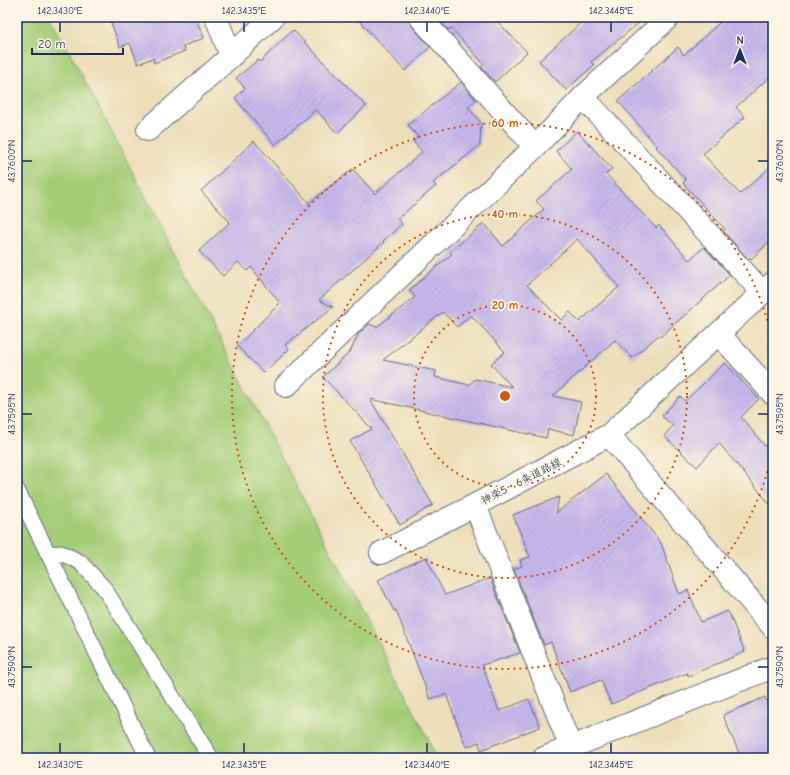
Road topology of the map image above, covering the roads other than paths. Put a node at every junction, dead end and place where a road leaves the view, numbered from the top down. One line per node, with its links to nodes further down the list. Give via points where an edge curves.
1 (216, 17): 5 (street)
2 (273, 17): 5 (street)
3 (420, 17): 8 (street)
4 (669, 17): 6 (street)
5 (231, 56): 7 (street)
6 (583, 97): 8 (street); 9 (street)
7 (148, 130)
8 (535, 147): 11 (street)
9 (768, 288): 10 (street, 神楽5・6条道路線)
10 (719, 334): 12 (street); 13 (street, 神楽5・6条道路線)
11 (286, 386)
12 (773, 394)
13 (610, 435): 15 (street, 神楽5・6条道路線); 18 (street)
14 (17, 490): 17 (lane)
15 (475, 505): 16 (street); 20 (street, 神楽5・6条道路線)
16 (381, 553)
17 (48, 554): 21 (lane); 22 (lane, via 61,553 80,562 104,588)
18 (773, 627)
19 (773, 667): 20 (street)
20 (572, 752): 23 (street)
21 (148, 758)
22 (211, 758)
23 (544, 758)

